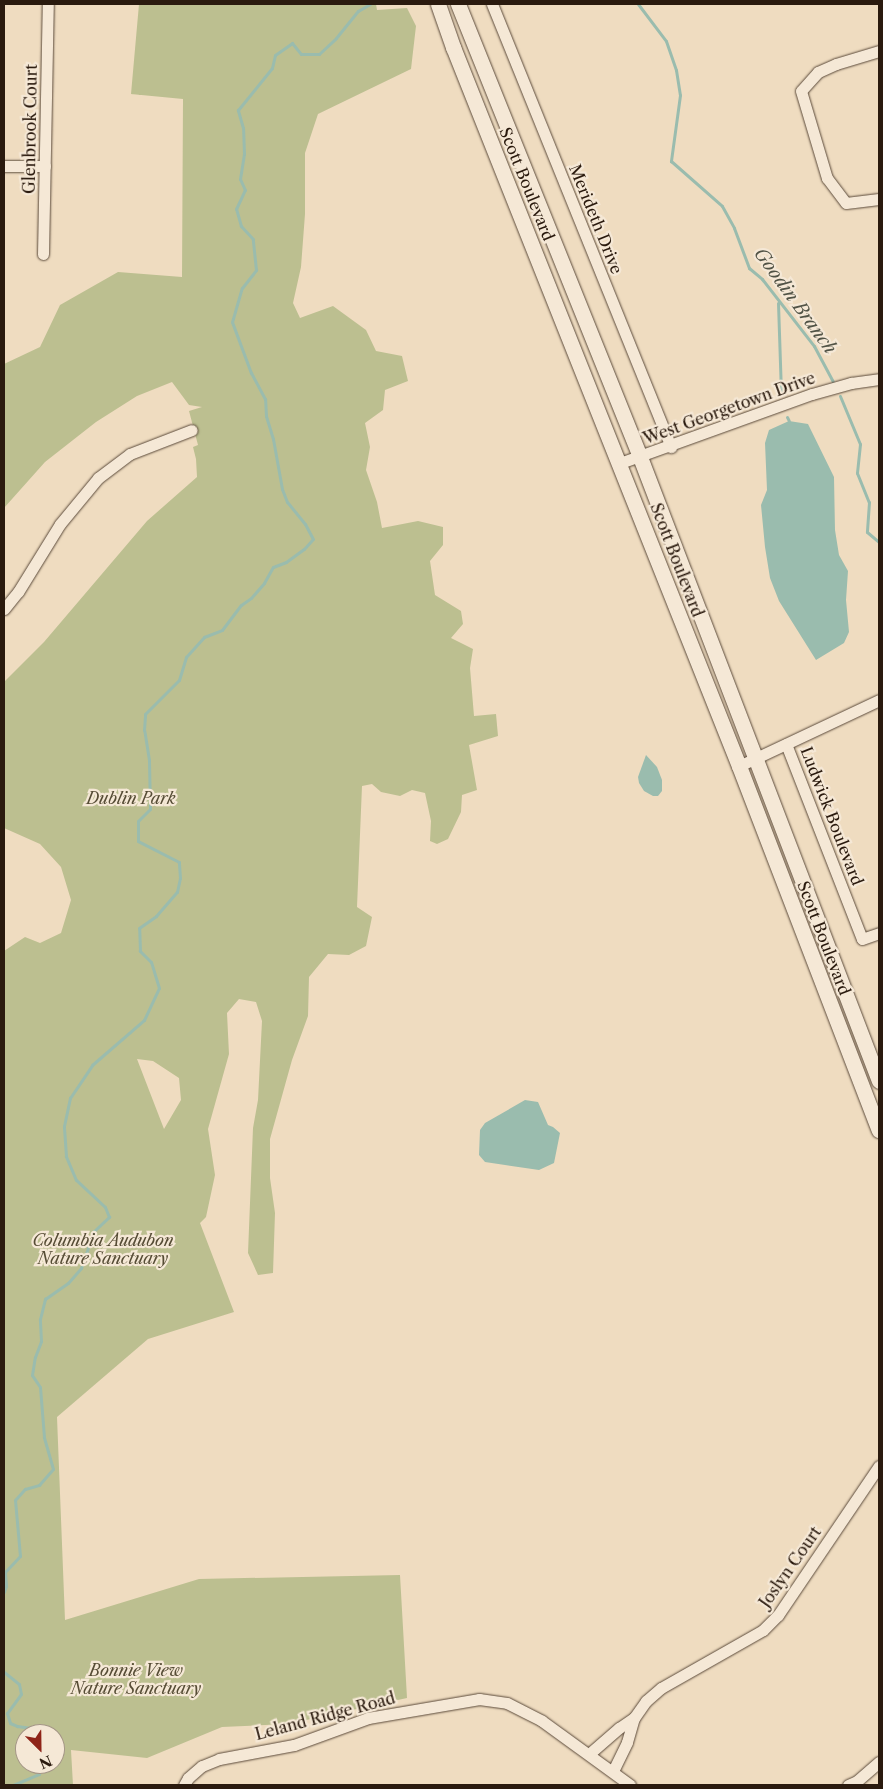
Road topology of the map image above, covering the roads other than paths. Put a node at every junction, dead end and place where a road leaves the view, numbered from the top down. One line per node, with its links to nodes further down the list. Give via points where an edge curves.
1 (48, 4): 7 (street, Glenbrook Court)
2 (438, 4): 14 (main road, Scott Boulevard)
3 (458, 4): 13 (main road, Scott Boulevard)
4 (492, 4): 12 (street, Merideth Drive)
5 (879, 51): 8 (street, via 818,72 801,91 827,178 846,203)
6 (4, 166): 7 (street)
7 (45, 166): 9 (street, Glenbrook Court)
8 (879, 198)
9 (43, 254)
10 (879, 379): 12 (street, West Georgetown Drive, via 812,394)
11 (192, 430): 15 (street, via 130,454 98,478 60,524 18,592)
12 (671, 447): 13 (street, West Georgetown Drive)
13 (640, 457): 14 (street, West Georgetown Drive); 18 (main road, Scott Boulevard)
14 (620, 463): 19 (main road, Scott Boulevard)
15 (4, 608)
16 (879, 700): 17 (street)
17 (786, 744): 18 (street); 20 (street, Ludwick Boulevard, via 862,940)
18 (756, 758): 19 (street); 21 (main road, Scott Boulevard)
19 (739, 766): 22 (main road, Scott Boulevard)
20 (879, 933)
21 (879, 1081)
22 (879, 1130)
23 (879, 1466): 24 (street, Joslyn Court, via 778,1615 763,1630 661,1688 646,1700)
24 (634, 1718): 25 (street, Joslyn Court); 27 (street, Joslyn Court)
25 (589, 1754): 27 (street, Leland Ridge Road); 28 (street, Leland Ridge Road, via 542,1721 507,1703 479,1699 368,1718 294,1745 219,1759 202,1766)
26 (879, 1762): 30 (street)
27 (613, 1771): 29 (street, Leland Ridge Road)
28 (186, 1782)
29 (630, 1785)
30 (848, 1785)

